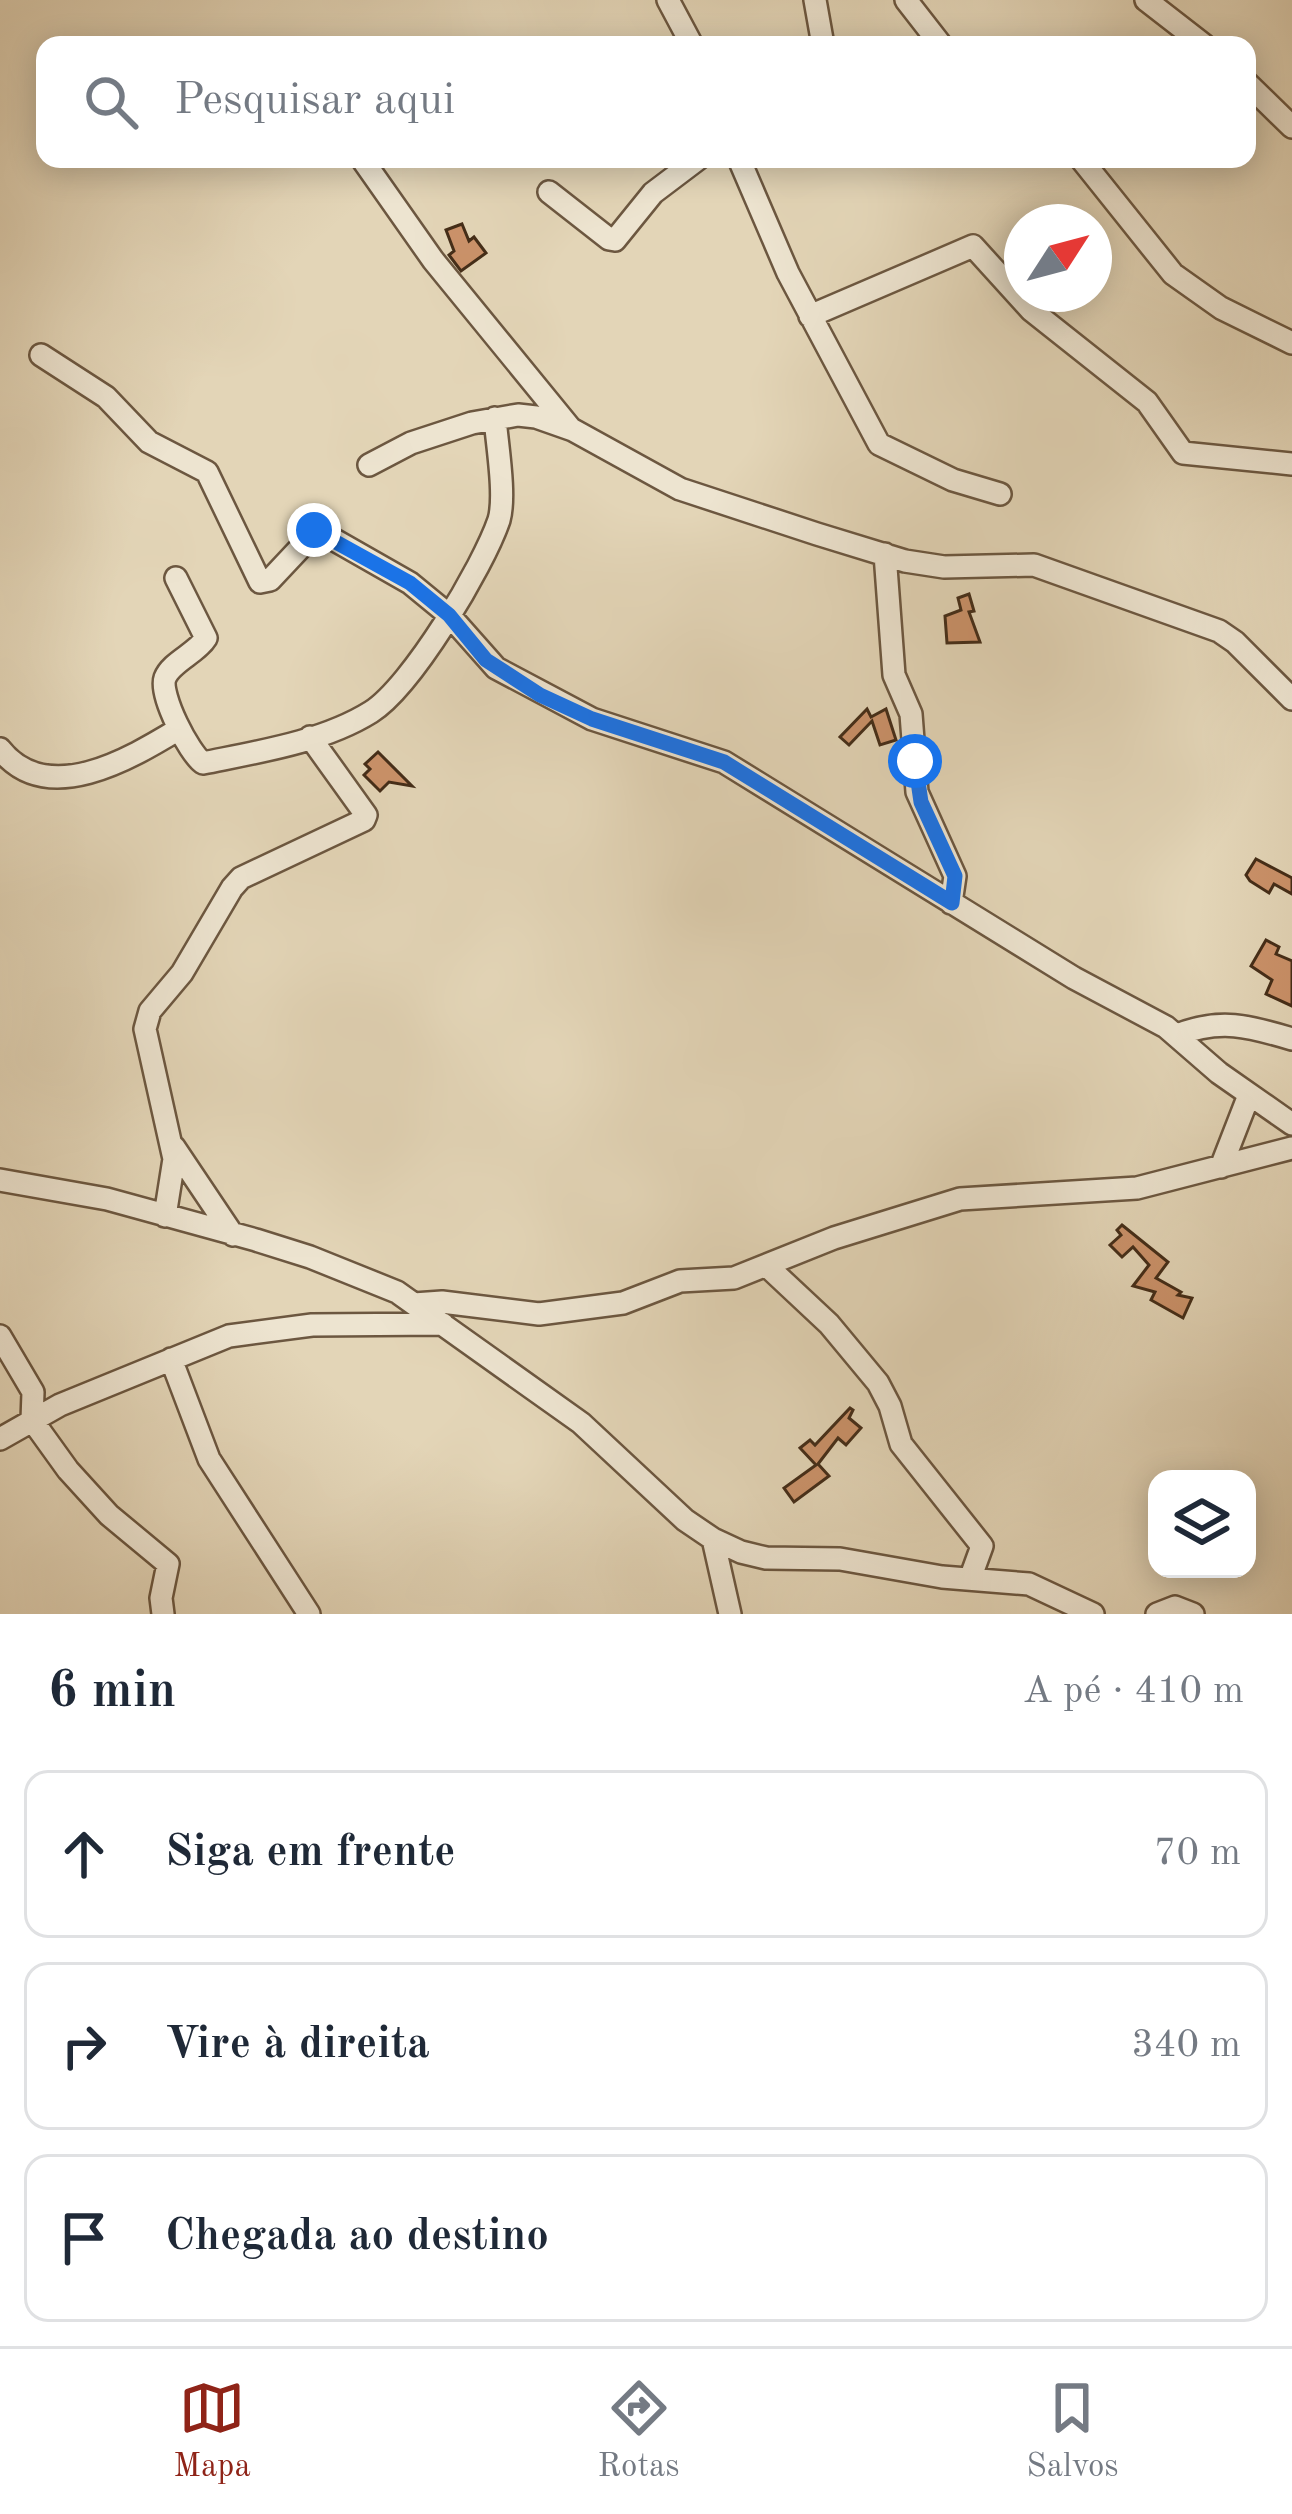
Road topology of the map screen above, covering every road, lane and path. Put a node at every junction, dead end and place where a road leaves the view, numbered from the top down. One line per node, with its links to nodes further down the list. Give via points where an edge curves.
1 (668, 0): 5 (street)
2 (815, 0): 6 (street)
3 (906, 0): 7 (street)
4 (1146, 0): 8 (street)
5 (687, 36)
6 (821, 36)
7 (934, 36)
8 (1192, 36)
9 (1256, 92): 10 (street)
10 (1292, 127)
11 (368, 168): 20 (street)
12 (686, 168): 15 (street, via 615,240)
13 (743, 168): 16 (street)
14 (1088, 168): 17 (street, via 1173,274)
15 (549, 192)
16 (810, 316): 21 (street, via 973,246 1030,310 1147,402 1183,453); 23 (street, via 878,444)
17 (1292, 344)
18 (41, 355): 26 (street, via 106,397 149,442 207,472 260,582 317,530)
19 (495, 418): 20 (street, via 536,417); 22 (street, via 411,442); 26 (street, via 499,520)
20 (573, 430): 24 (street, via 680,489)
21 (1292, 464)
22 (368, 466)
23 (1000, 494)
24 (885, 554): 27 (street, via 944,567 1018,562 1055,572 1219,631); 31 (street, via 894,675 910,714 917,792 955,876)
25 (176, 578): 28 (street, via 206,638 165,679)
26 (449, 615): 29 (street, via 390,697); 31 (street, via 486,660 540,695 724,762)
27 (1292, 699)
28 (179, 729): 29 (street, via 202,763); 30 (street, via 110,768 48,777)
29 (310, 737): 36 (street, via 366,815 241,878 150,1011 145,1029)
30 (0, 749)
31 (952, 903): 32 (street)
32 (1177, 1035): 33 (street, via 1221,1023); 34 (street)
33 (1292, 1039)
34 (1249, 1095): 35 (street); 38 (street)
35 (1292, 1124)
36 (171, 1142): 40 (street); 41 (street)
37 (1292, 1148): 38 (street)
38 (1221, 1167): 42 (street, via 1105,1192 960,1198)
39 (0, 1180): 40 (street)
40 (165, 1216): 41 (street)
41 (233, 1235): 43 (street, via 364,1276)
42 (767, 1266): 43 (street, via 668,1284 623,1303 539,1314); 50 (street, via 878,1383 901,1444 982,1546)
43 (414, 1304): 44 (street)
44 (443, 1324): 46 (street, via 252,1330); 49 (street, via 581,1424)
45 (0, 1336): 47 (street, via 34,1392)
46 (171, 1358): 47 (street); 52 (street, via 209,1459)
47 (32, 1420): 48 (street); 51 (street, via 109,1515 168,1564)
48 (0, 1439)
49 (712, 1539): 50 (street, via 766,1558 839,1559); 53 (street)
50 (970, 1579): 54 (street, via 1029,1584)
51 (164, 1614)
52 (309, 1614)
53 (730, 1614)
54 (1093, 1614)
55 (1157, 1614): 56 (street, via 1175,1607)
56 (1193, 1614)

